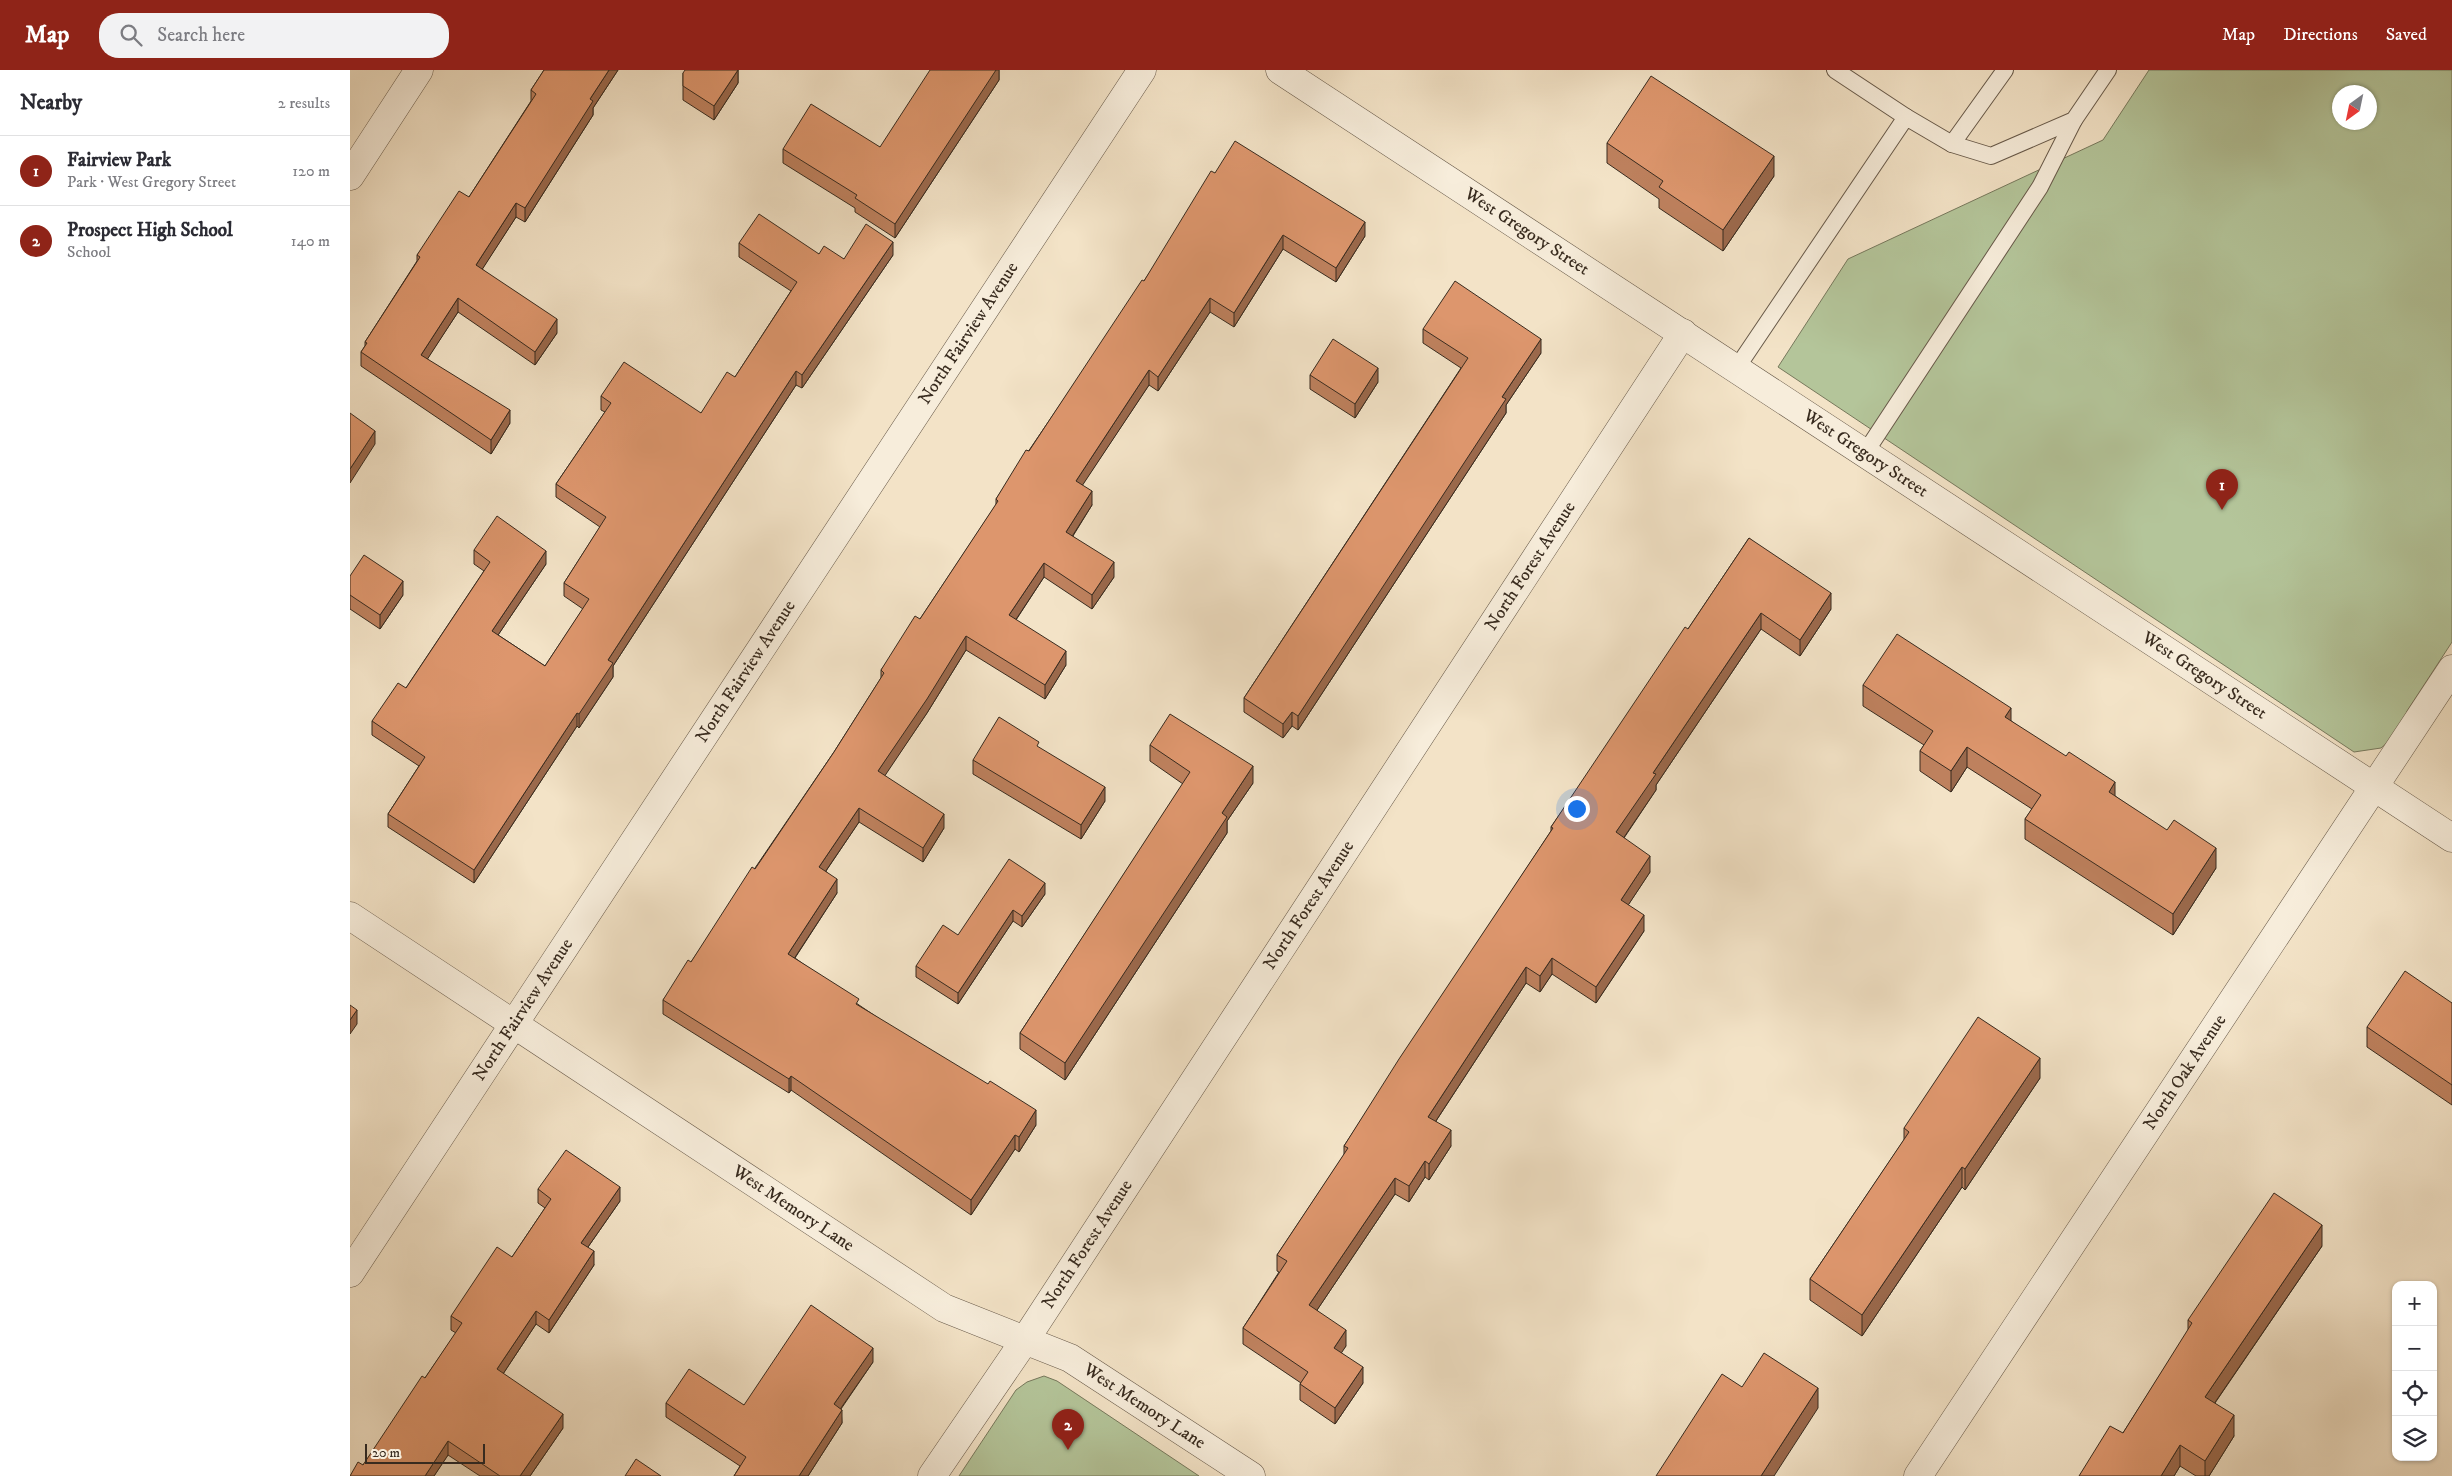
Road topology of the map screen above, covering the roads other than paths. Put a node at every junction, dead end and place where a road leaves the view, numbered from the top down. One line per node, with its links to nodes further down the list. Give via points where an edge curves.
1 (419, 70): 10 (street)
2 (1142, 70): 18 (street, North Fairview Avenue)
3 (1280, 70): 11 (street, West Gregory Street)
4 (1835, 70): 7 (lane)
5 (2005, 70): 9 (lane)
6 (2108, 70): 8 (lane)
7 (1906, 117): 9 (lane); 12 (lane)
8 (2074, 120): 9 (lane, via 1991,156); 13 (lane, via 2040,187)
9 (1952, 144)
10 (350, 176)
11 (1683, 333): 12 (street, West Gregory Street); 20 (street, North Forest Avenue)
12 (1736, 369): 13 (street, West Gregory Street)
13 (1865, 453): 15 (street, West Gregory Street)
14 (2452, 669): 15 (street, North Oak Avenue)
15 (2373, 786): 16 (street, West Gregory Street); 23 (street, North Oak Avenue)
16 (2452, 838)
17 (350, 916): 18 (street, West Memory Lane)
18 (515, 1025): 19 (street, North Fairview Avenue); 20 (street, West Memory Lane, via 944,1308)
19 (350, 1273)
20 (1025, 1340): 21 (street, North Forest Avenue); 22 (street, West Memory Lane, via 1070,1358)
21 (932, 1476)
22 (1251, 1476)
23 (1918, 1476)

